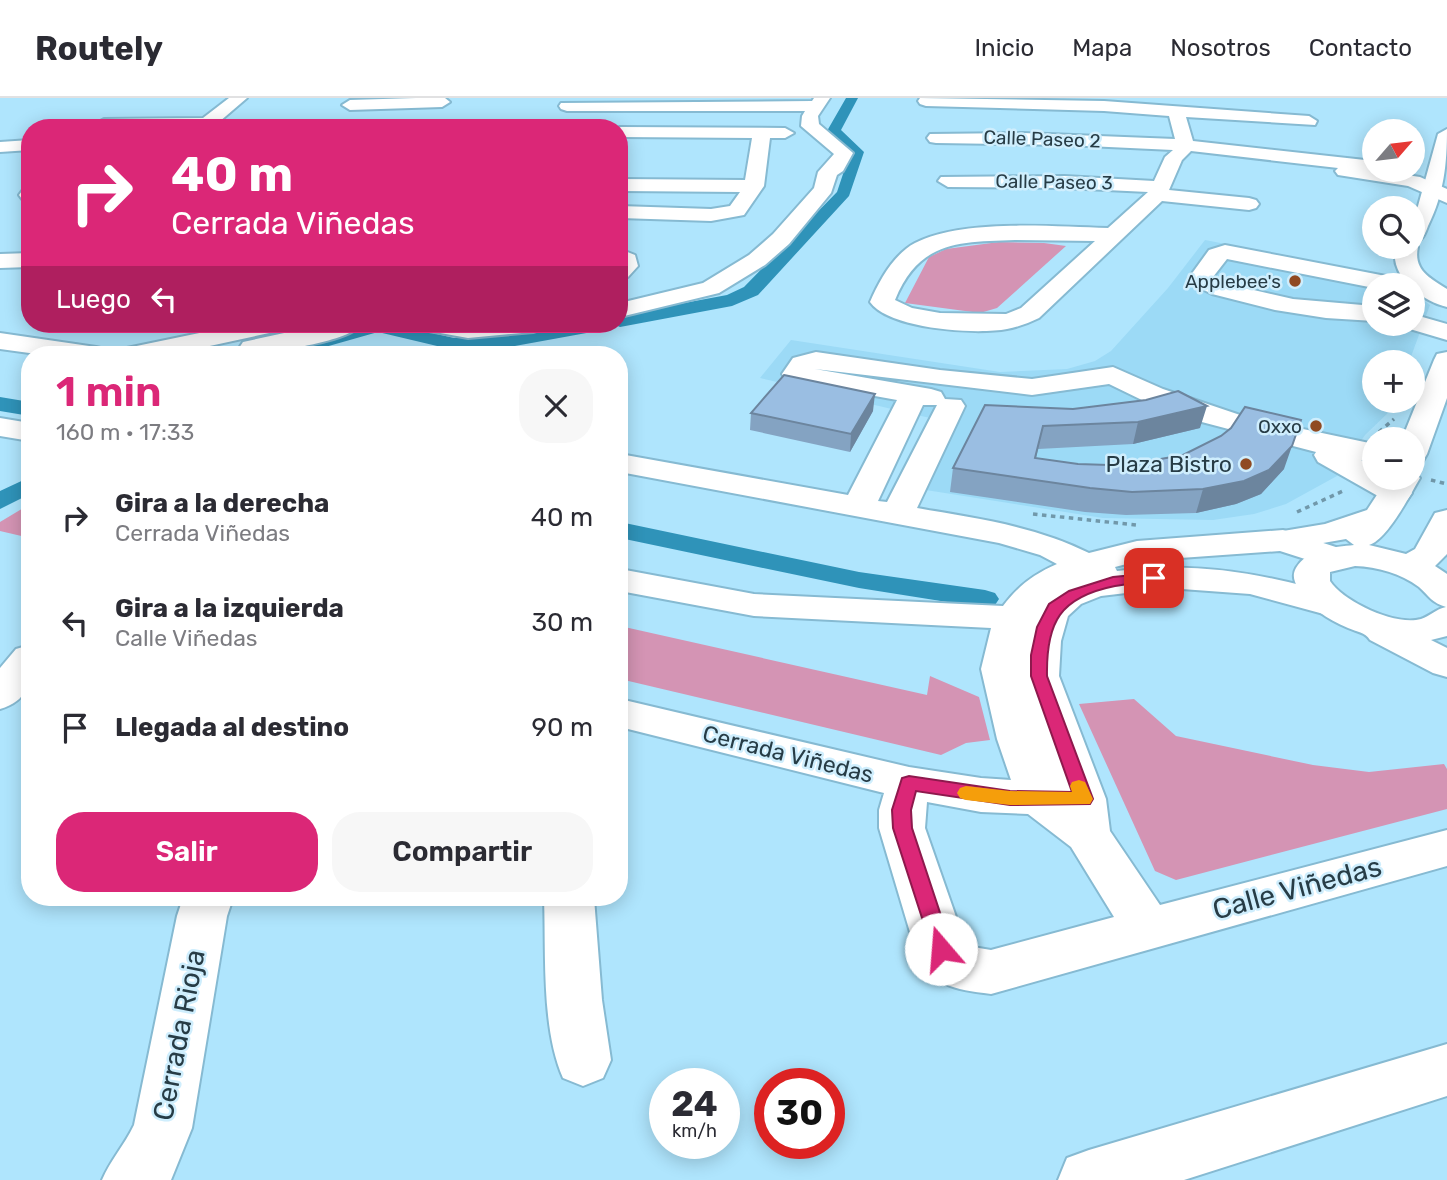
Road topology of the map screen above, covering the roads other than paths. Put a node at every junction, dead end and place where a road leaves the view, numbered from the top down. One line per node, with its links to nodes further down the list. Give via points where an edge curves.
1 (239, 98): 12 (street)
2 (453, 101): 7 (street)
3 (926, 101): 9 (street)
4 (758, 102): 5 (street); 8 (street)
5 (818, 102): 38 (street, via 810,126 844,153 828,172 824,189 781,239 711,288)
6 (134, 104): 11 (street)
7 (341, 104)
8 (567, 107)
9 (1152, 108): 10 (street); 21 (street)
10 (1176, 110): 13 (street); 21 (street)
11 (112, 119)
12 (212, 119)
13 (1309, 121)
14 (628, 132): 15 (street)
15 (762, 133): 16 (street); 26 (street, via 751,154)
16 (795, 133)
17 (1447, 134): 24 (street)
18 (936, 138): 21 (street, Calle Paseo 2, via 1000,137)
19 (21, 143): 20 (street)
20 (0, 144)
21 (1169, 148): 22 (street, Calle Paseo 2); 27 (street)
22 (1362, 168)
23 (948, 181): 27 (street, Calle Paseo 3, via 1087,182)
24 (1441, 182): 30 (street)
25 (628, 186): 26 (street)
26 (754, 186): 29 (street, via 740,208 730,213)
27 (1159, 191): 28 (street, Calle Paseo 3); 31 (street)
28 (1249, 204)
29 (628, 212)
30 (1425, 212)
31 (1111, 235): 31 (street, via 1027,234 933,242 912,255 882,302 901,313 961,322 1013,321 1030,313)
32 (0, 261): 33 (street)
33 (21, 261)
34 (1358, 278): 35 (street); 39 (street); 39 (street, via 1225,252 1217,255 1200,279 1226,291)
35 (1362, 279)
36 (1425, 285): 37 (street)
37 (1447, 300)
38 (628, 308)
39 (1339, 312): 40 (street)
40 (1362, 313)
41 (1425, 326): 42 (street)
42 (1447, 332)
43 (242, 333): 48 (street)
44 (245, 333): 49 (street)
45 (323, 333): 50 (street)
46 (0, 341): 47 (street)
47 (34, 346)
48 (176, 346)
49 (227, 346)
50 (261, 346)
51 (1447, 360): 59 (street)
52 (1114, 375): 53 (street); 54 (street); 57 (street, via 1137,372 1194,385)
53 (934, 394): 56 (street); 64 (street); 65 (street)
54 (1152, 394): 55 (street); 57 (street)
55 (1116, 404)
56 (1066, 409)
57 (1201, 412): 61 (street)
58 (0, 427): 60 (street)
59 (1422, 427)
60 (21, 430)
61 (1362, 460)
62 (628, 464): 64 (street)
63 (1393, 496): 67 (street, via 1331,533); 68 (street)
64 (858, 507): 65 (street)
65 (897, 514): 70 (street, via 1005,534 1052,548)
66 (1447, 520): 69 (street, via 1429,555)
67 (1288, 526): 68 (street); 70 (street, via 1164,548)
68 (1340, 556): 69 (street, via 1378,557); 73 (street, via 1320,562 1312,570 1312,582)
69 (1410, 567): 72 (street, via 1429,577)
70 (1100, 573): 73 (street, via 1241,581); 74 (street, via 1049,581); 80 (street, via 1055,607 1043,636)
71 (628, 581): 74 (street, via 754,605)
72 (1447, 596)
73 (1331, 606): 76 (street)
74 (1013, 618): 78 (street)
75 (1447, 618): 76 (street, via 1432,628 1413,631)
76 (1370, 624): 77 (street)
77 (1447, 664)
78 (1001, 669): 80 (street); 84 (street, via 1018,739)
79 (21, 670): 81 (street)
80 (1039, 676): 85 (street)
81 (0, 695)
82 (628, 715): 83 (street, Cerrada Viñedas)
83 (909, 783): 84 (street, Cerrada Viñedas, via 981,796); 89 (street, Calle Viñedas, via 902,828 941,949 959,968 991,972)
84 (1040, 799): 85 (street)
85 (1085, 817): 89 (street)
86 (1447, 848): 89 (street, Calle Viñedas)
87 (205, 906): 92 (street, Cerrada Rioja, via 163,1128)
88 (569, 906): 90 (street)
89 (1147, 928)
90 (583, 1060)
91 (1447, 1070): 93 (street)
92 (139, 1175)
93 (1088, 1180)

